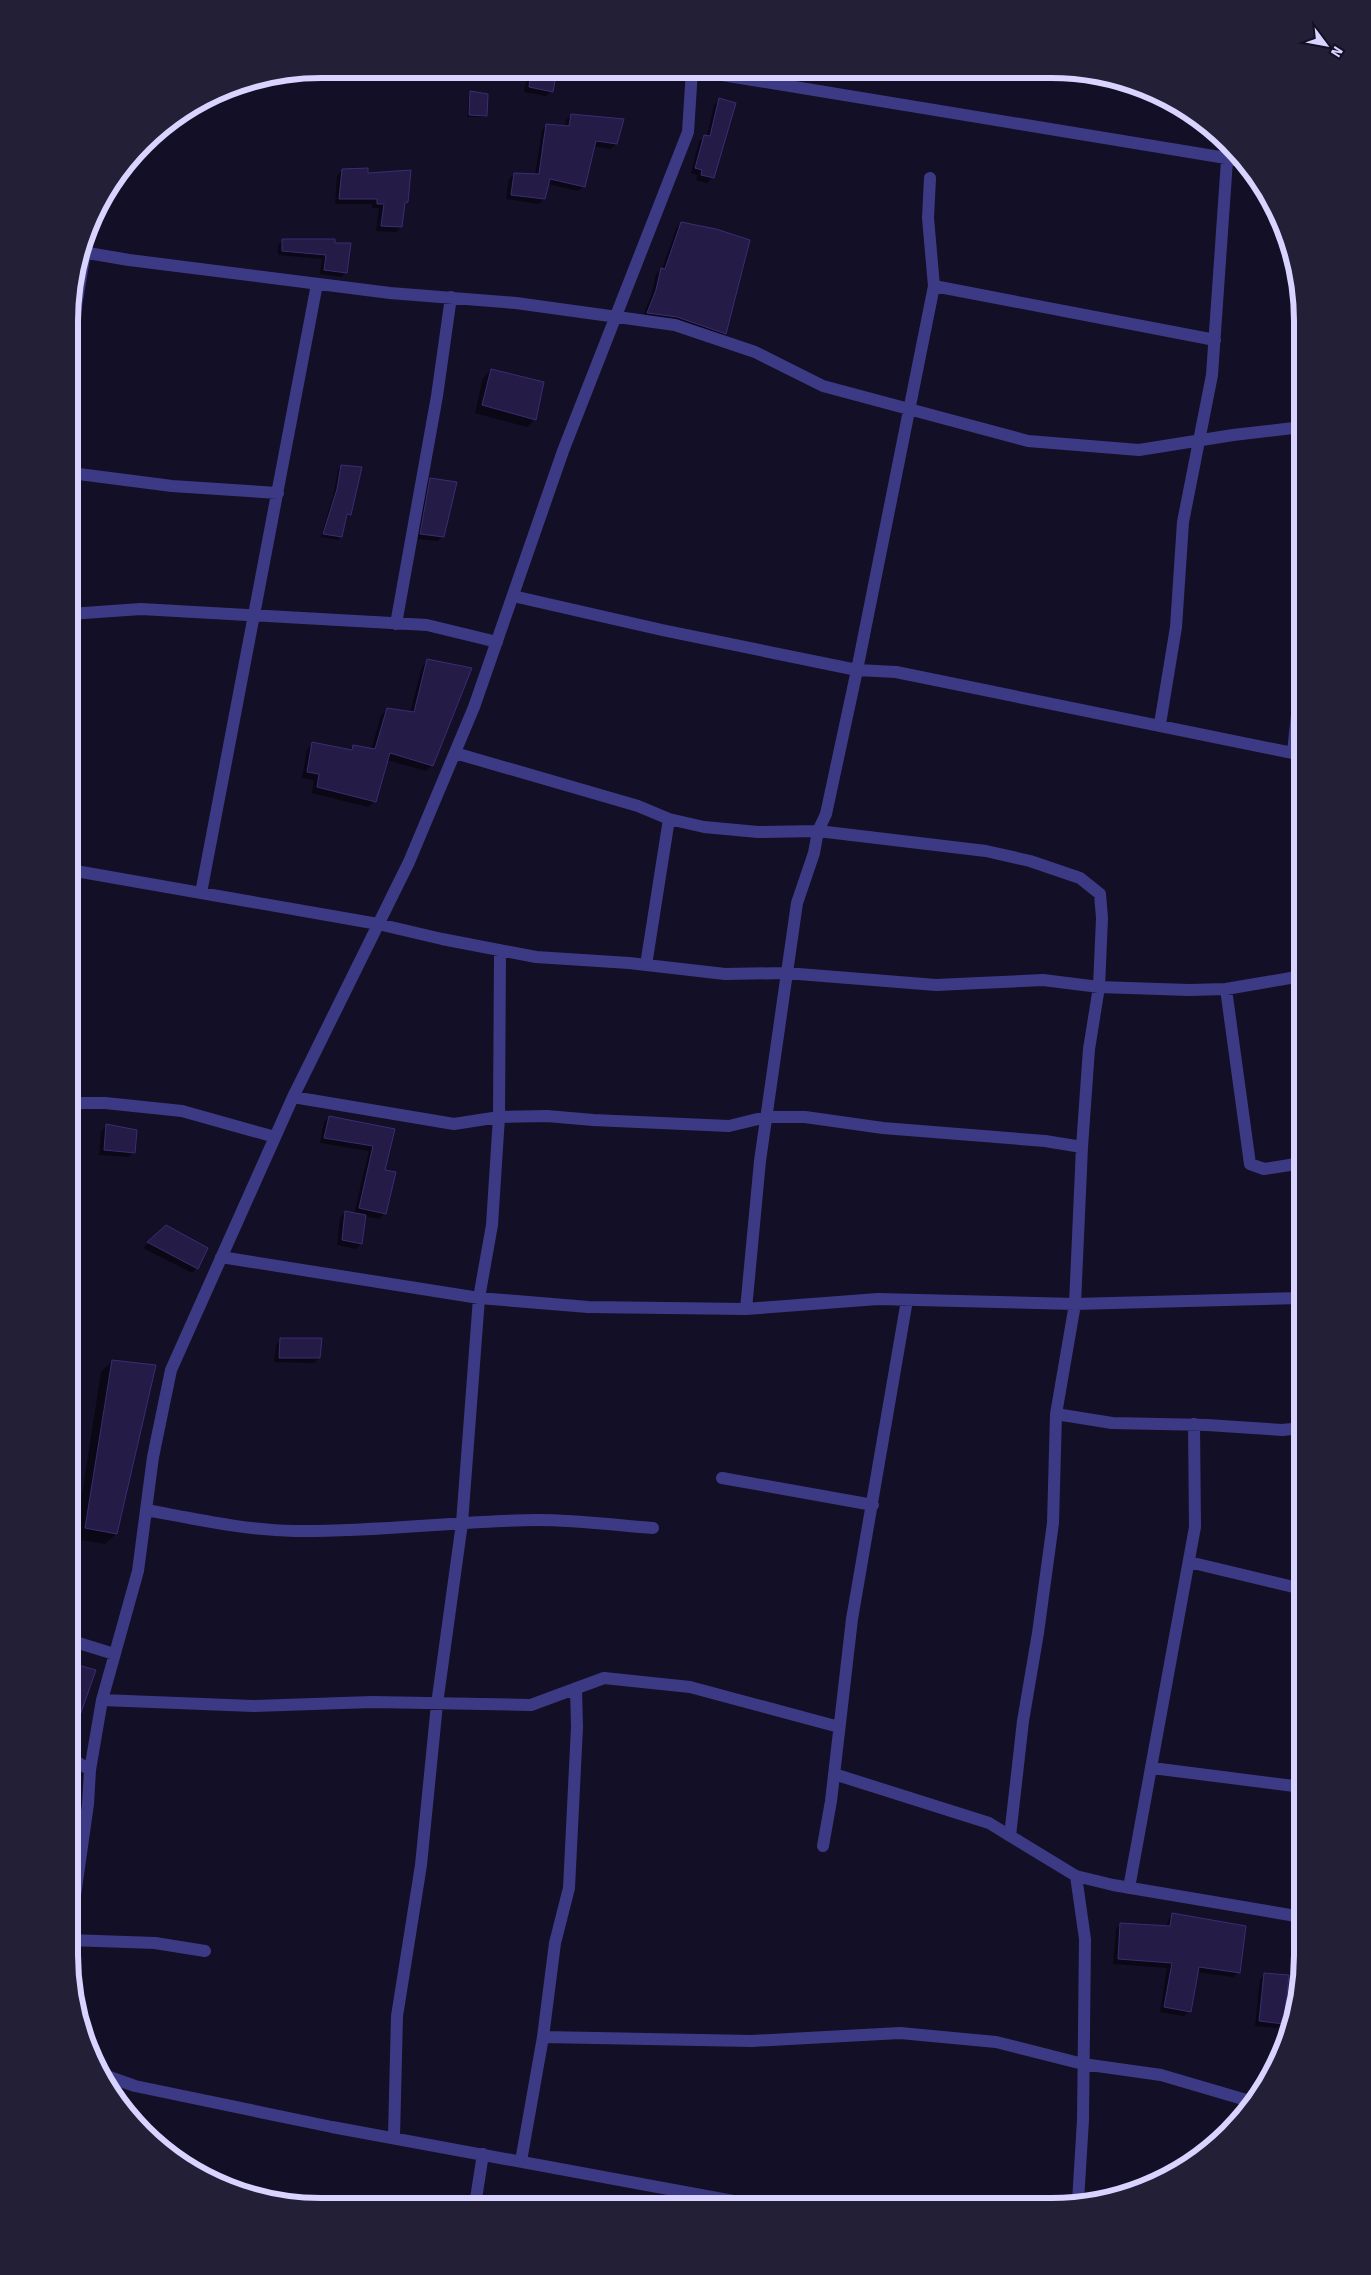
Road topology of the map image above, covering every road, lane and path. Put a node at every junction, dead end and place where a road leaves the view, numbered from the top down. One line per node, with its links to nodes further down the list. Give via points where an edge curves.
1 (691, 78): 10 (street, via 688,132)
2 (744, 78): 3 (street)
3 (1224, 151)
4 (1228, 155): 11 (street)
5 (930, 178): 8 (street, via 928,218)
6 (87, 253): 7 (street)
7 (316, 284): 9 (street); 16 (street)
8 (934, 286): 11 (street); 12 (street)
9 (451, 297): 10 (street); 20 (street, via 437,396)
10 (616, 316): 12 (street, via 675,325 755,352 823,386); 17 (street, via 563,451)
11 (1215, 340): 14 (street)
12 (907, 410): 14 (street, via 1028,441 1139,450); 22 (street)
13 (1294, 429): 14 (street)
14 (1199, 442): 23 (street, via 1184,522 1176,627)
15 (78, 474): 16 (street, via 172,486)
16 (278, 493): 19 (street)
17 (512, 596): 21 (street); 22 (street)
18 (78, 613): 19 (street, via 141,609)
19 (254, 617): 20 (street); 29 (street)
20 (396, 624): 21 (street, via 427,626)
21 (497, 642): 25 (street)
22 (857, 670): 23 (street, via 896,672); 27 (street, via 826,814)
23 (1160, 724): 24 (street)
24 (1294, 752)
25 (454, 753): 26 (street, via 638,806); 30 (street, via 409,862)
26 (669, 819): 27 (street, via 704,827 758,832); 32 (street)
27 (818, 831): 33 (street, via 814,854 797,903); 35 (street, via 986,851 1030,861 1080,878 1100,894)
28 (78, 871): 29 (street)
29 (201, 893): 30 (street)
30 (378, 924): 31 (street); 37 (street)
31 (500, 950): 32 (street, via 536,957); 39 (street)
32 (646, 964): 33 (street, via 725,974)
33 (786, 974): 35 (street, via 936,985 1043,980); 40 (street)
34 (1294, 977): 36 (street)
35 (1099, 987): 36 (street); 42 (street, via 1089,1049)
36 (1226, 989): 43 (street, via 1250,1164 1264,1169)
37 (293, 1097): 39 (street, via 454,1124); 41 (street)
38 (78, 1103): 41 (street, via 182,1111)
39 (499, 1117): 40 (street, via 547,1116 729,1126); 45 (street, via 492,1225)
40 (766, 1117): 42 (street, via 805,1117 883,1128); 49 (street)
41 (275, 1137): 44 (street)
42 (1082, 1147): 48 (street)
43 (1294, 1164)
44 (221, 1257): 45 (street); 55 (street, via 171,1370 153,1456)
45 (479, 1298): 49 (street, via 588,1307); 56 (street)
46 (1294, 1298): 48 (street)
47 (907, 1300): 48 (street); 49 (street, via 878,1299); 54 (street)
48 (1075, 1304): 50 (street)
49 (746, 1309)
50 (1056, 1414): 51 (street, via 1112,1422); 71 (street, via 1053,1523 1023,1721)
51 (1194, 1424): 52 (street); 58 (street, via 1195,1526)
52 (1294, 1429)
53 (722, 1478): 54 (street)
54 (873, 1505): 65 (street, via 852,1619)
55 (146, 1510): 56 (street, via 237,1527 294,1531 397,1529); 61 (street, via 138,1571)
56 (462, 1523): 57 (street, via 537,1520); 64 (street)
57 (654, 1528)
58 (1189, 1562): 59 (street); 67 (street)
59 (1294, 1587)
60 (78, 1643): 61 (street)
61 (114, 1654): 63 (street)
62 (576, 1688): 64 (street, via 531,1704); 65 (street, via 604,1678 690,1688); 79 (street, via 578,1727 569,1888 555,1943)
63 (102, 1700): 64 (street, via 253,1706 372,1702); 68 (street)
64 (437, 1704): 83 (street, via 421,1865 397,2016)
65 (839, 1727): 69 (street)
66 (78, 1763): 68 (street)
67 (1152, 1768): 70 (street); 75 (street)
68 (90, 1770): 73 (street)
69 (834, 1774): 71 (street, via 989,1823); 72 (street)
70 (1294, 1786)
71 (1010, 1836): 74 (street)
72 (823, 1846)
73 (78, 1875)
74 (1076, 1876): 75 (street); 80 (street, via 1085,1939)
75 (1129, 1888): 76 (street)
76 (1294, 1916)
77 (78, 1939): 78 (street, via 156,1943)
78 (205, 1951)
79 (543, 2037): 80 (street, via 752,2041 900,2033 996,2042); 85 (street)
80 (1083, 2064): 82 (street, via 1161,2075); 86 (street)
81 (114, 2082): 83 (street)
82 (1245, 2100)
83 (394, 2137): 84 (street)
84 (483, 2154): 85 (street); 87 (street)
85 (521, 2161): 88 (street)
86 (1078, 2195)
87 (476, 2198)
88 (718, 2198)

